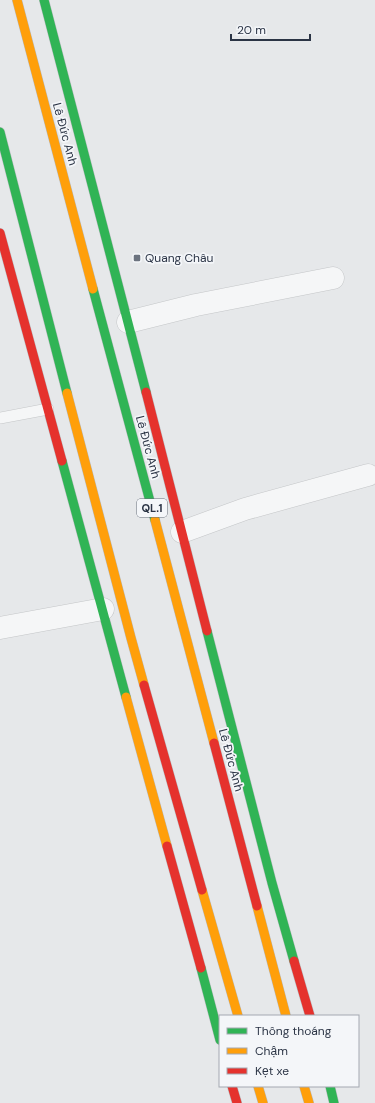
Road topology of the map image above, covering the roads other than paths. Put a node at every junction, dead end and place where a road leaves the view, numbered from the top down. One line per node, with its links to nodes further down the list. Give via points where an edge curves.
1 (17, 0): 14 (highway, Lê Đức Anh / QL.1)
2 (44, 0): 6 (highway, Lê Đức Anh / QL.1)
3 (0, 132): 13 (highway, via 131,638)
4 (0, 233): 7 (highway)
5 (333, 278): 6 (street, via 196,305)
6 (128, 322): 10 (highway, Lê Đức Anh / QL.1)
7 (48, 409): 8 (lane); 11 (highway)
8 (0, 418)
9 (368, 475): 10 (street, via 245,509)
10 (182, 532): 15 (highway, Lê Đức Anh / QL.1, via 272,883)
11 (103, 609): 12 (street); 16 (highway)
12 (0, 628)
13 (238, 1015)
14 (286, 1015)
15 (310, 1015)
16 (219, 1036)
17 (232, 1087): 21 (highway)
18 (258, 1087): 22 (highway)
19 (304, 1087): 23 (highway)
20 (330, 1087): 24 (highway)
21 (237, 1103)
22 (263, 1103)
23 (309, 1103)
24 (334, 1103)

